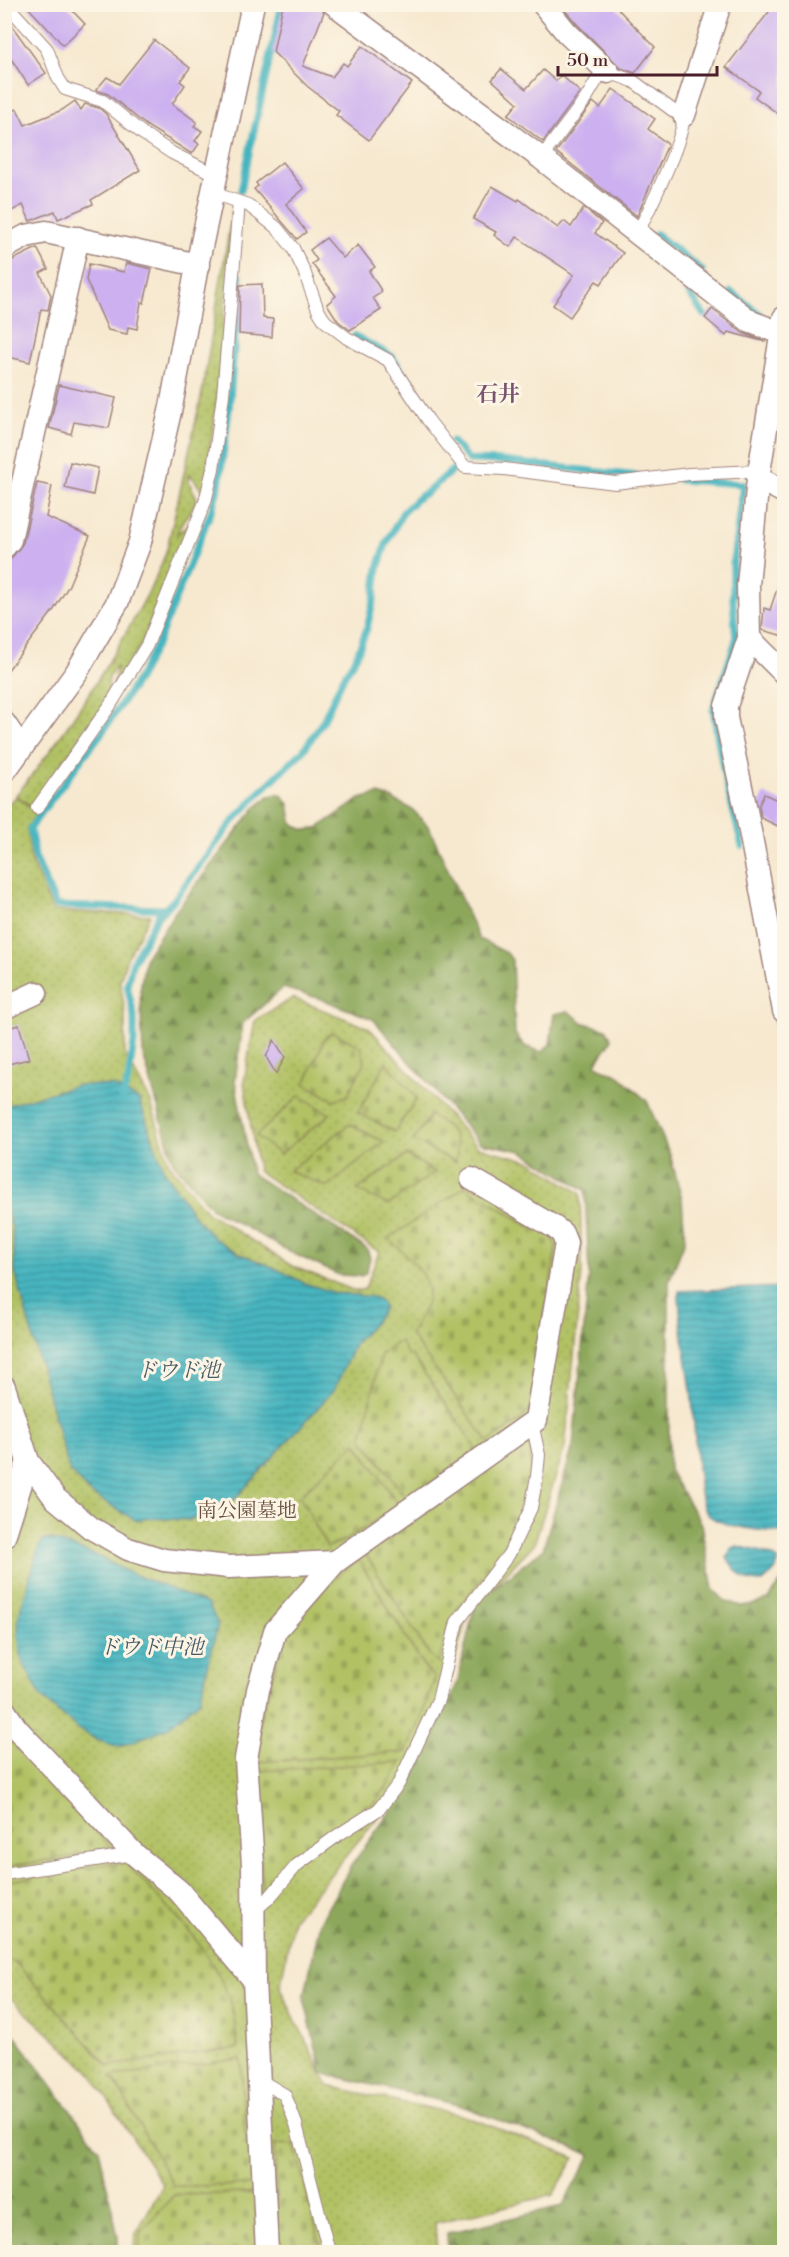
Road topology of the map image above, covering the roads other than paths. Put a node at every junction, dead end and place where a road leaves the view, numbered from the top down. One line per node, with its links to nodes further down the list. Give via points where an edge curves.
1 (6, 4): 9 (lane, via 47,49 65,89 103,101)
2 (253, 4): 9 (street)
3 (334, 4): 8 (street)
4 (543, 4): 6 (street)
5 (720, 4): 7 (street)
6 (606, 70): 7 (lane, via 633,81); 8 (lane)
7 (684, 115): 11 (lane, via 672,155)
8 (540, 158): 11 (street)
9 (214, 184): 10 (lane); 14 (street)
10 (239, 202): 17 (lane, via 277,228 293,248 325,321 388,360 465,467 615,483 688,474); 25 (lane, via 223,395 205,502 147,645 109,707)
11 (637, 234): 15 (street, via 752,322)
12 (78, 238): 13 (street, via 46,231); 14 (street); 19 (street, via 10,540)
13 (4, 248)
14 (198, 265): 23 (street, via 140,542 117,603 76,673)
15 (783, 326): 16 (street)
16 (781, 363): 17 (street)
17 (758, 474): 18 (street); 20 (street, via 748,585)
18 (784, 492)
19 (4, 548)
20 (749, 638): 21 (street); 28 (street, via 726,706 726,718)
21 (784, 673)
22 (4, 723): 23 (street)
23 (21, 748): 24 (street)
24 (4, 772)
25 (37, 808)
26 (36, 993): 27 (street)
27 (4, 1008)
28 (784, 1011)
29 (471, 1179): 31 (street, via 554,1227 566,1243 536,1420)
30 (4, 1387): 32 (street)
31 (532, 1423): 34 (street); 38 (lane, via 539,1455 531,1508 509,1554 457,1622 438,1700 399,1783 379,1809 297,1865)
32 (28, 1461): 33 (street); 34 (street, via 55,1498 91,1528 128,1549 164,1560 229,1567)
33 (4, 1537)
34 (334, 1562): 38 (street, via 275,1631 258,1690 246,1759)
35 (4, 1710): 36 (street, via 16,1728)
36 (134, 1854): 37 (lane); 39 (street, via 179,1891)
37 (4, 1874)
38 (253, 1912): 39 (street)
39 (254, 1980): 40 (street)
40 (258, 2079): 41 (street); 42 (lane, via 285,2095)
41 (267, 2253)
42 (329, 2253)

